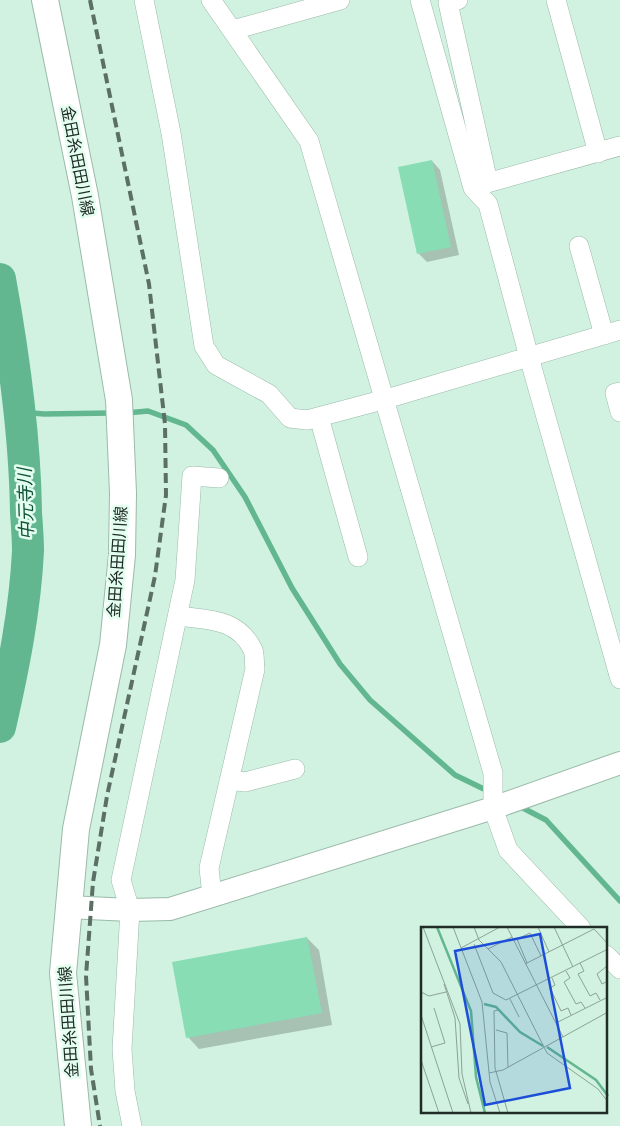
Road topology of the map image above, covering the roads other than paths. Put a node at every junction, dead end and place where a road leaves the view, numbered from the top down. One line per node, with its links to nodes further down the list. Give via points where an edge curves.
1 (45, 0): 29 (main road, 金田糸田田川線, via 85,196 119,400 123,493 122,554 113,645 76,829)
2 (144, 0): 18 (street, via 171,133 204,346 216,365 269,394 290,418 307,420)
3 (211, 0): 8 (street)
4 (340, 0): 8 (street)
5 (420, 0): 11 (street)
6 (458, 0): 11 (street, via 448,2)
7 (556, 0): 10 (street)
8 (233, 30): 16 (street, via 309,141)
9 (620, 146): 10 (street)
10 (598, 153): 11 (street)
11 (480, 185): 14 (street)
12 (579, 246): 13 (street)
13 (612, 332): 14 (street)
14 (529, 357): 16 (street); 22 (street)
15 (620, 392): 17 (street, via 615,393)
16 (386, 399): 18 (street); 27 (street, via 494,773)
17 (620, 412)
18 (319, 417): 20 (street)
19 (218, 478): 21 (street, via 192,476 186,580)
20 (358, 556)
21 (178, 616): 26 (street, via 225,622 242,634 254,651 254,669); 30 (street, via 121,880)
22 (615, 647): 23 (street)
23 (620, 679)
24 (620, 763): 27 (street)
25 (295, 768): 26 (street, via 244,782)
26 (229, 780): 28 (street, via 209,868)
27 (493, 808): 28 (street); 31 (street, via 508,850)
28 (212, 896): 30 (street, via 170,909)
29 (68, 908): 30 (street); 34 (main road, 金田糸田田川線, via 63,973)
30 (130, 910): 35 (street, via 122,1049)
31 (580, 927)
32 (608, 957): 33 (street)
33 (620, 970)
34 (78, 1126)
35 (132, 1126)

